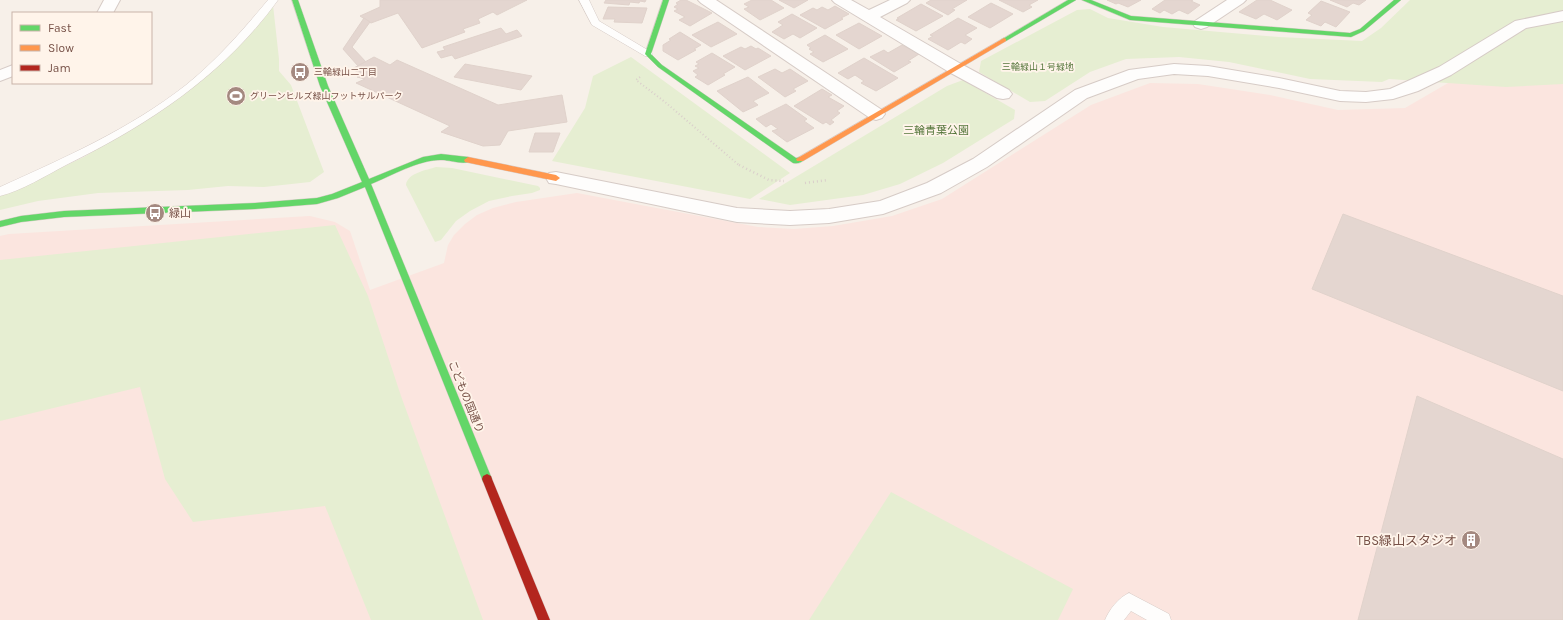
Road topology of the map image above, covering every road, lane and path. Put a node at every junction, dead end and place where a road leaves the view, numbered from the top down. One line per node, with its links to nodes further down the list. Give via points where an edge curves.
1 (112, 0): 13 (street)
2 (274, 0): 25 (lane, via 212,68 175,98 65,163)
3 (295, 0): 24 (street, こどもの国通り, via 324,86)
4 (584, 0): 17 (lane, via 595,23)
5 (666, 0): 17 (street)
6 (706, 0): 22 (street)
7 (840, 0): 15 (street)
8 (902, 0): 15 (street)
9 (1073, 0): 18 (street)
10 (1085, 0): 16 (street, via 1130,18)
11 (1238, 0): 16 (street)
12 (1398, 0): 16 (street, via 1362,30 1351,35)
13 (106, 12)
14 (1563, 16): 23 (street, via 1521,24 1445,71 1393,94 1340,96 1208,71 1174,69 1135,74 1081,94 980,163 934,188 883,207 829,216 790,218 737,215)
15 (868, 17): 18 (street)
16 (1201, 24)
17 (648, 54): 22 (street, via 660,66 796,161)
18 (955, 68): 21 (street); 22 (street)
19 (12, 70): 20 (street)
20 (0, 76)
21 (1003, 94)
22 (876, 114)
23 (556, 178): 24 (street, via 458,158 441,157 423,160)
24 (367, 183): 26 (street, via 317,201 64,214 20,218); 28 (street, こどもの国通り)
25 (0, 192)
26 (0, 224)
27 (1129, 601): 29 (lane); 30 (lane); 31 (lane)
28 (544, 620)
29 (1113, 620)
30 (1126, 620)
31 (1163, 620)

